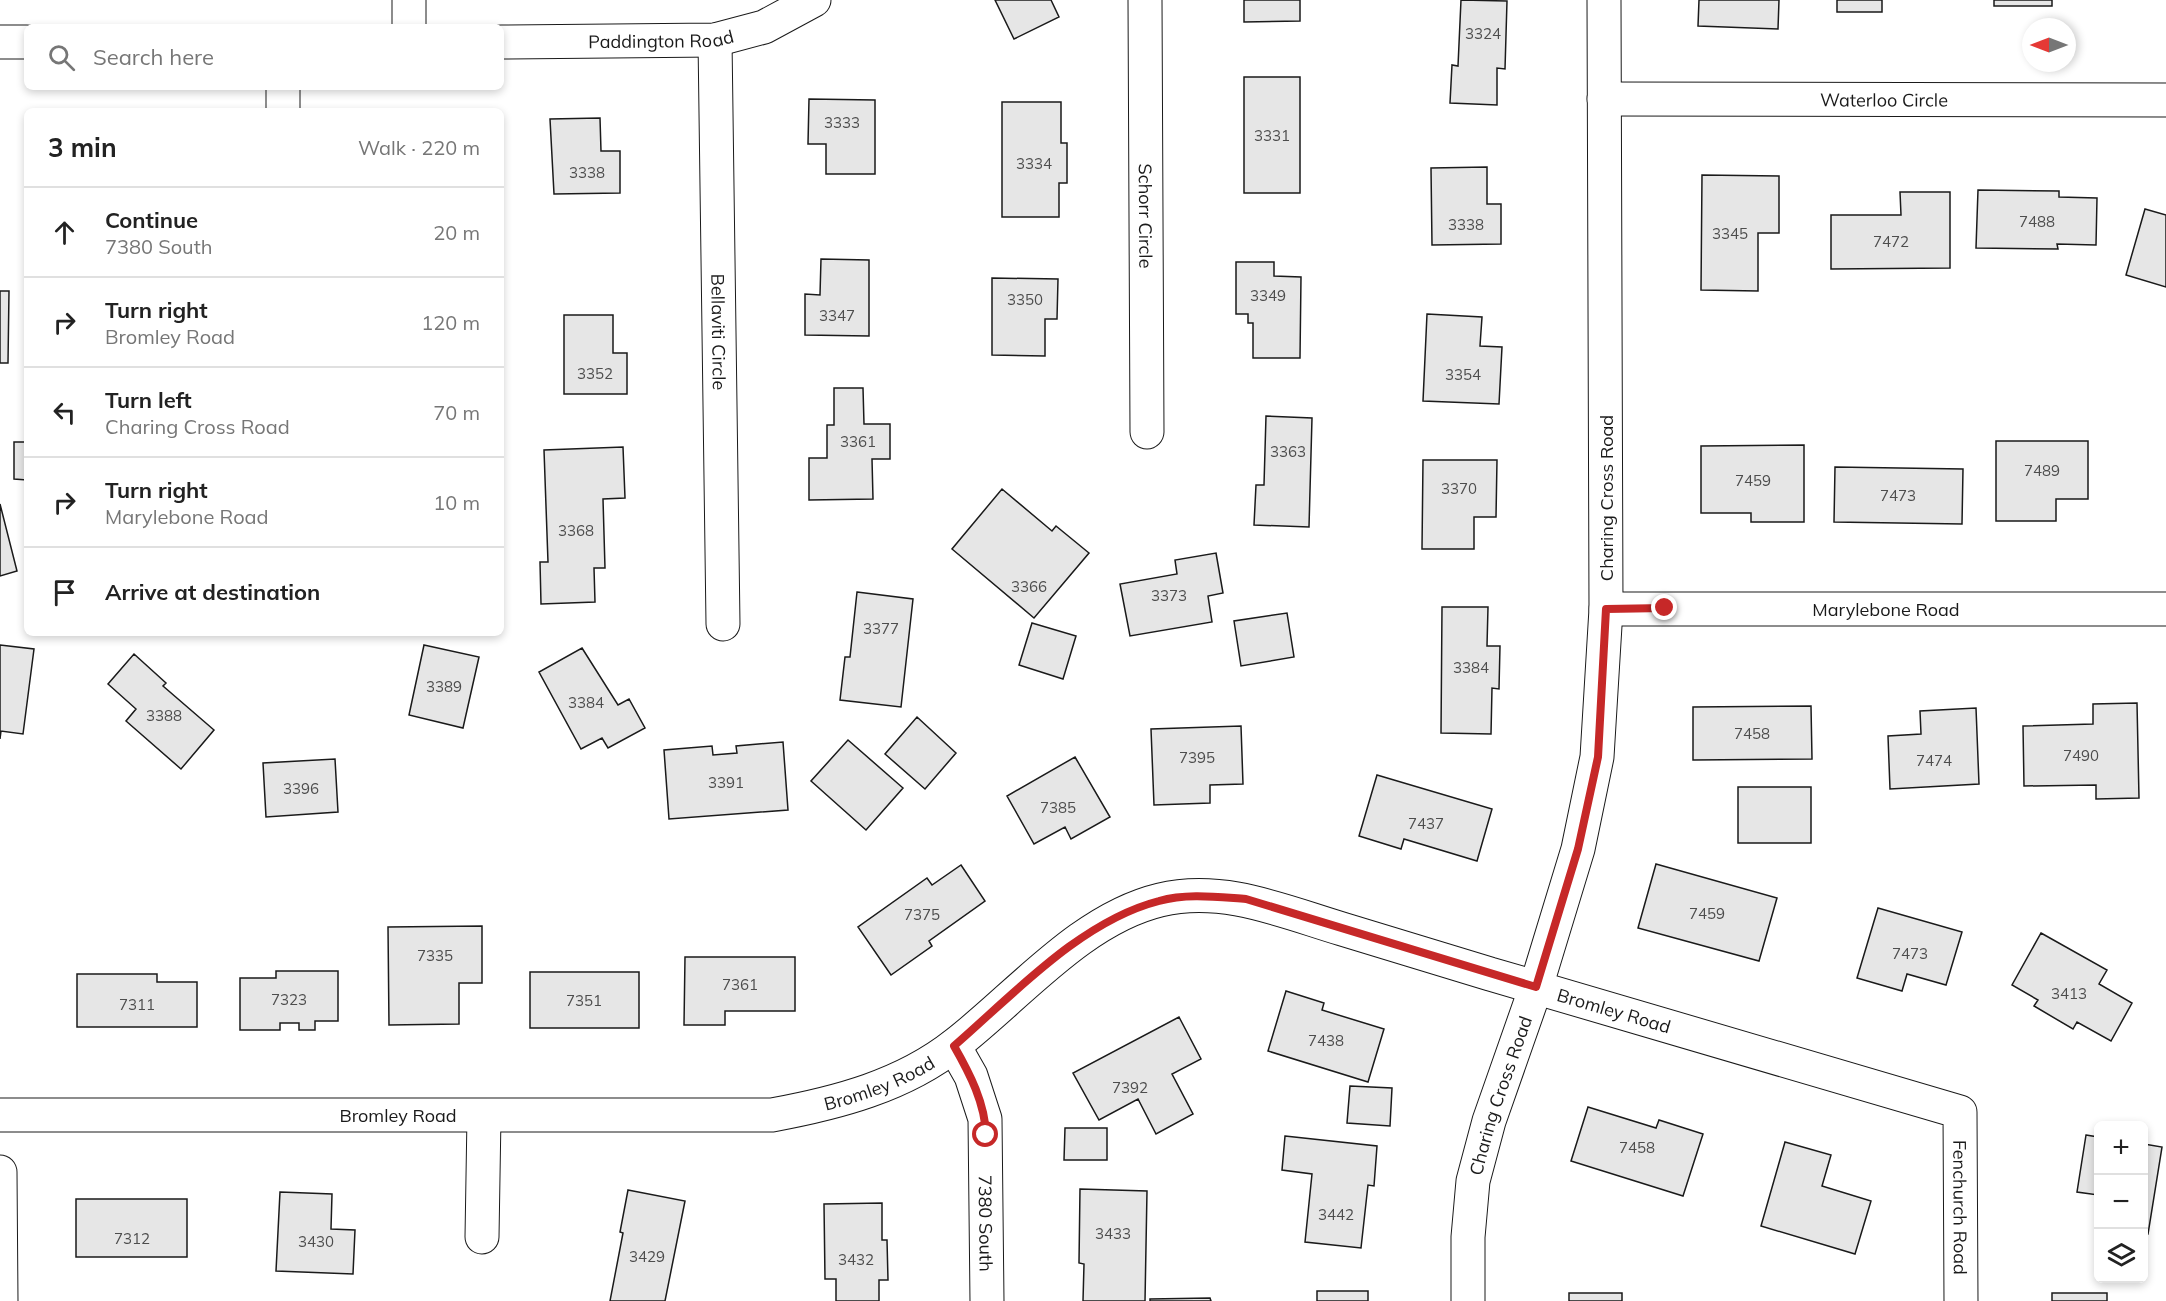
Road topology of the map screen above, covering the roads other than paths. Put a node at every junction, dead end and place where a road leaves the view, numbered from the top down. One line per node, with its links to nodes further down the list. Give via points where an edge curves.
1 (409, 0): 5 (street)
2 (814, 0): 6 (street, Paddington Road, via 764,27)
3 (1145, 0): 14 (street, Schorr Circle)
4 (1604, 0): 11 (street, Charing Cross Road)
5 (409, 24)
6 (715, 40): 9 (street, Paddington Road); 17 (street, Bellaviti Circle)
7 (0, 42): 8 (street)
8 (24, 42)
9 (504, 42)
10 (283, 90): 13 (street)
11 (1604, 99): 12 (street, Waterloo Circle); 15 (street, Charing Cross Road)
12 (2166, 100)
13 (283, 108)
14 (1147, 432)
15 (1606, 609): 16 (street, Marylebone Road); 18 (street, Charing Cross Road, via 1598,757 1578,849)
16 (2166, 609)
17 (723, 624)
18 (1536, 987): 19 (street, Bromley Road, via 1246,899 1199,895 1160,900 1128,911 1067,948); 20 (street, Bromley Road); 27 (street, Charing Cross Road, via 1489,1121 1473,1181)
19 (954, 1046): 22 (street, Bromley Road, via 890,1083 833,1104 772,1115); 26 (street, 7380 South, via 971,1076 986,1119)
20 (1960, 1112): 28 (street, Fenchurch Road)
21 (0, 1115): 22 (street, Bromley Road)
22 (484, 1116): 24 (street)
23 (0, 1172): 25 (street)
24 (482, 1237)
25 (2, 1301)
26 (987, 1301)
27 (1468, 1301)
28 (1961, 1301)

